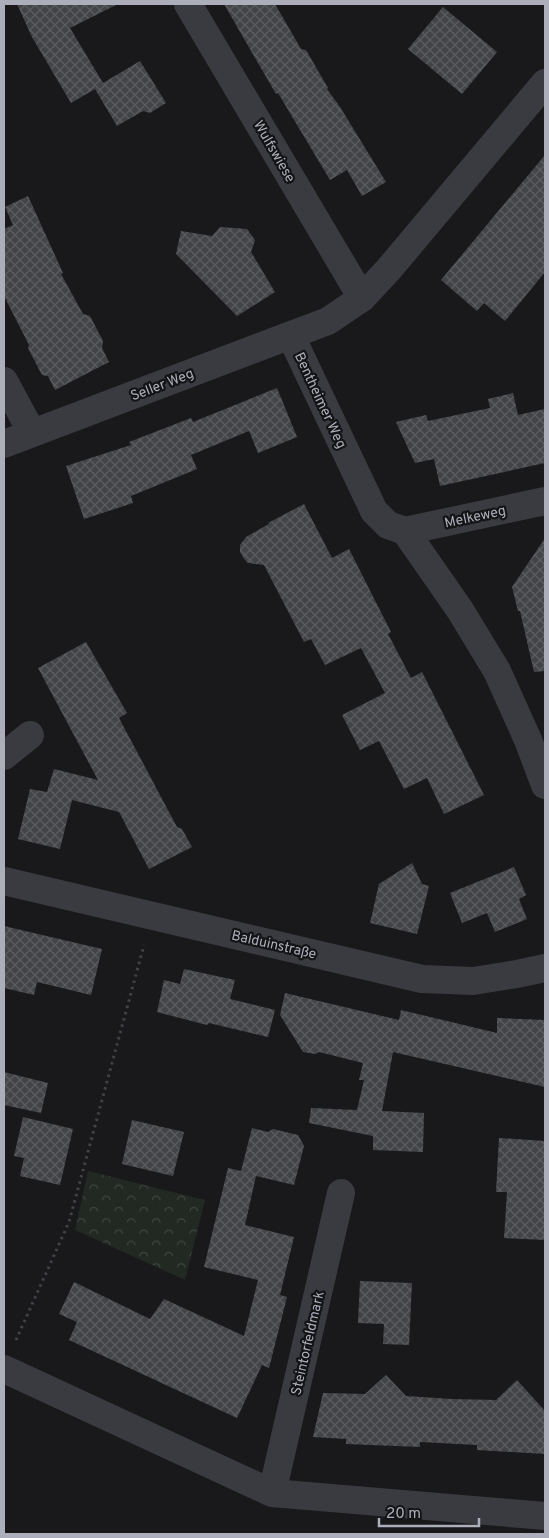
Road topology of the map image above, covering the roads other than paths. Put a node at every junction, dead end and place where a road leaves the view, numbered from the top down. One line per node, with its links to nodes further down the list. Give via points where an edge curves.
1 (188, 4): 3 (street, Wulfswiese)
2 (545, 83): 3 (street, Bentheimer Weg, via 390,269)
3 (362, 298): 4 (street, Bentheimer Weg, via 328,321)
4 (292, 336): 6 (street, Seller Weg); 9 (street, Bentheimer Weg, via 374,511 388,525)
5 (4, 381): 6 (street)
6 (32, 433): 7 (street, Seller Weg)
7 (4, 444)
8 (545, 501): 9 (street, Melkeweg)
9 (405, 531): 11 (street, Bentheimer Weg, via 460,610)
10 (30, 736): 12 (street)
11 (536, 739): 13 (street, Bentheimer Weg)
12 (4, 756)
13 (545, 785)
14 (4, 881): 15 (street, Balduinstraße, via 422,979 473,981)
15 (545, 968)
16 (341, 1194): 18 (street, Steintorfeldmark)
17 (4, 1369): 18 (street)
18 (272, 1493): 19 (street)
19 (545, 1516)

